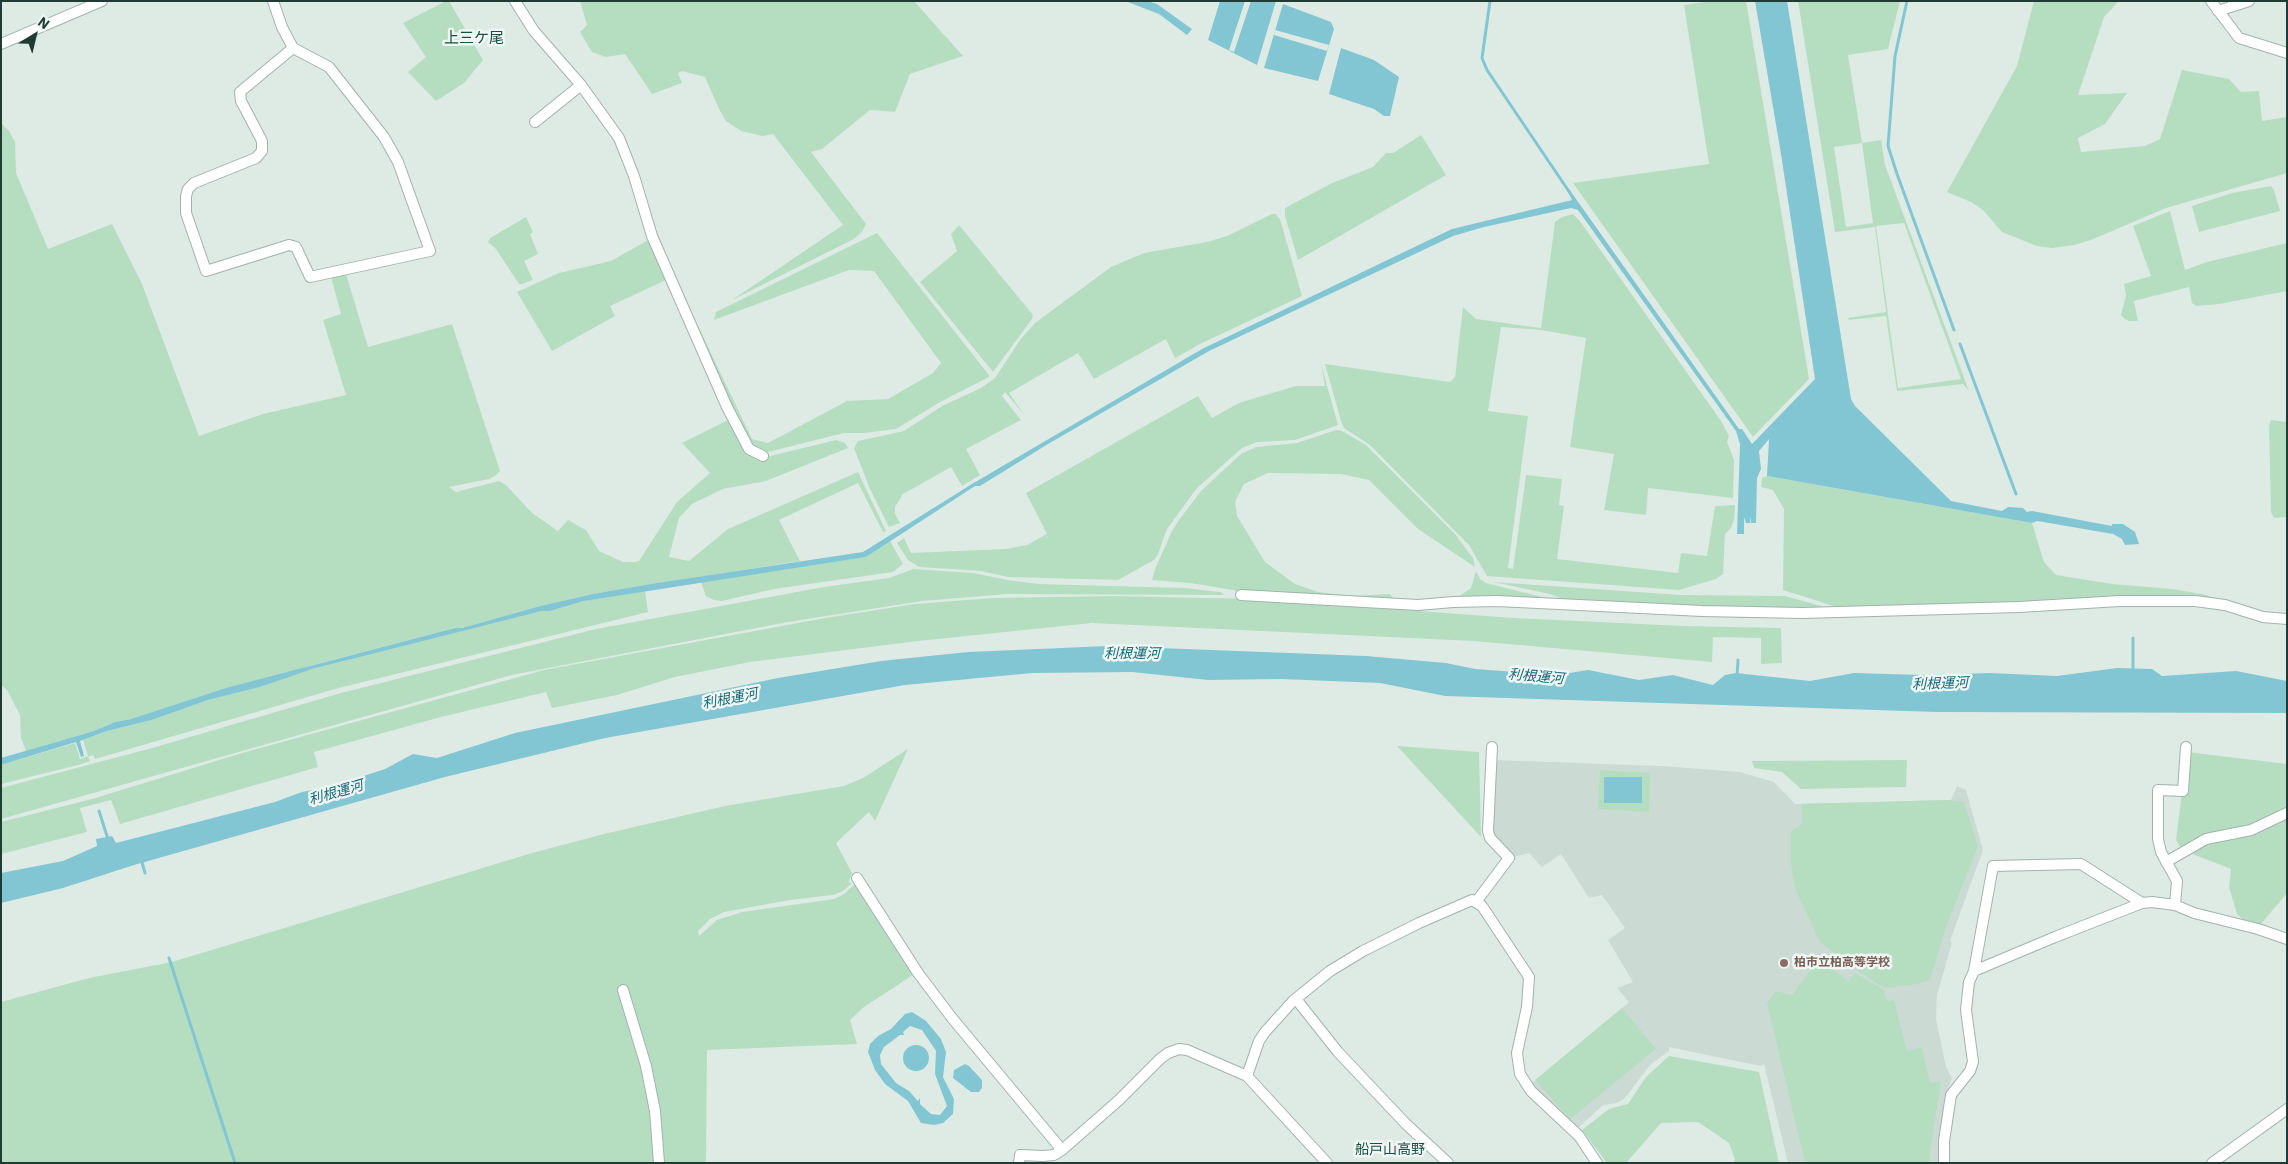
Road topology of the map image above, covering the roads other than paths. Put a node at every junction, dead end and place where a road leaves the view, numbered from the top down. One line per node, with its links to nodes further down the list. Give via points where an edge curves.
1 (102, 1): 7 (street)
2 (273, 1): 8 (street)
3 (515, 1): 10 (street, via 534,31)
4 (2212, 1): 6 (street)
5 (2249, 1): 6 (street)
6 (2218, 11): 9 (street, via 2239,38)
7 (1, 44)
8 (293, 48): 8 (street, via 240,92 241,102 262,141 262,151 256,158 194,183 188,189 186,213 206,270 289,245 296,247 310,277 430,251 398,162 384,137 329,67)
9 (2287, 53)
10 (580, 85): 11 (street); 12 (street, via 619,138 652,236 727,407 749,449)
11 (535, 122)
12 (763, 456)
13 (1241, 595): 14 (street, via 1418,605 1497,601 1802,613 2195,601 2225,604 2263,617)
14 (2287, 619)
15 (1492, 747): 20 (street, via 1488,830 1490,838 1509,858)
16 (2186, 747): 18 (street, via 2183,791 2158,790 2158,839)
17 (2287, 813): 18 (street, via 2251,830 2206,839)
18 (2166, 862): 22 (street, via 2177,881)
19 (857, 878): 29 (street, via 918,974)
20 (1476, 902): 26 (street, via 1463,903 1363,951 1330,971); 34 (street, via 1482,906 1529,977 1527,1006 1517,1052 1520,1074 1531,1091 1579,1136)
21 (2142, 903): 22 (street); 24 (street); 24 (street, via 2080,864 1993,866)
22 (2174, 905): 23 (street)
23 (2287, 939)
24 (1974, 971): 35 (street, via 1969,982 1966,1010 1973,1062 1951,1095)
25 (623, 990): 30 (street, via 646,1066 655,1111)
26 (1296, 998): 27 (street, via 1259,1041); 33 (street, via 1338,1052)
27 (1247, 1076): 29 (street, via 1187,1050 1168,1053); 32 (street)
28 (2287, 1109): 36 (street)
29 (1062, 1150): 31 (street, via 1054,1155 1020,1154)
30 (659, 1163)
31 (1020, 1163)
32 (1327, 1163)
33 (1448, 1163)
34 (1597, 1163)
35 (1944, 1163)
36 (2212, 1163)

